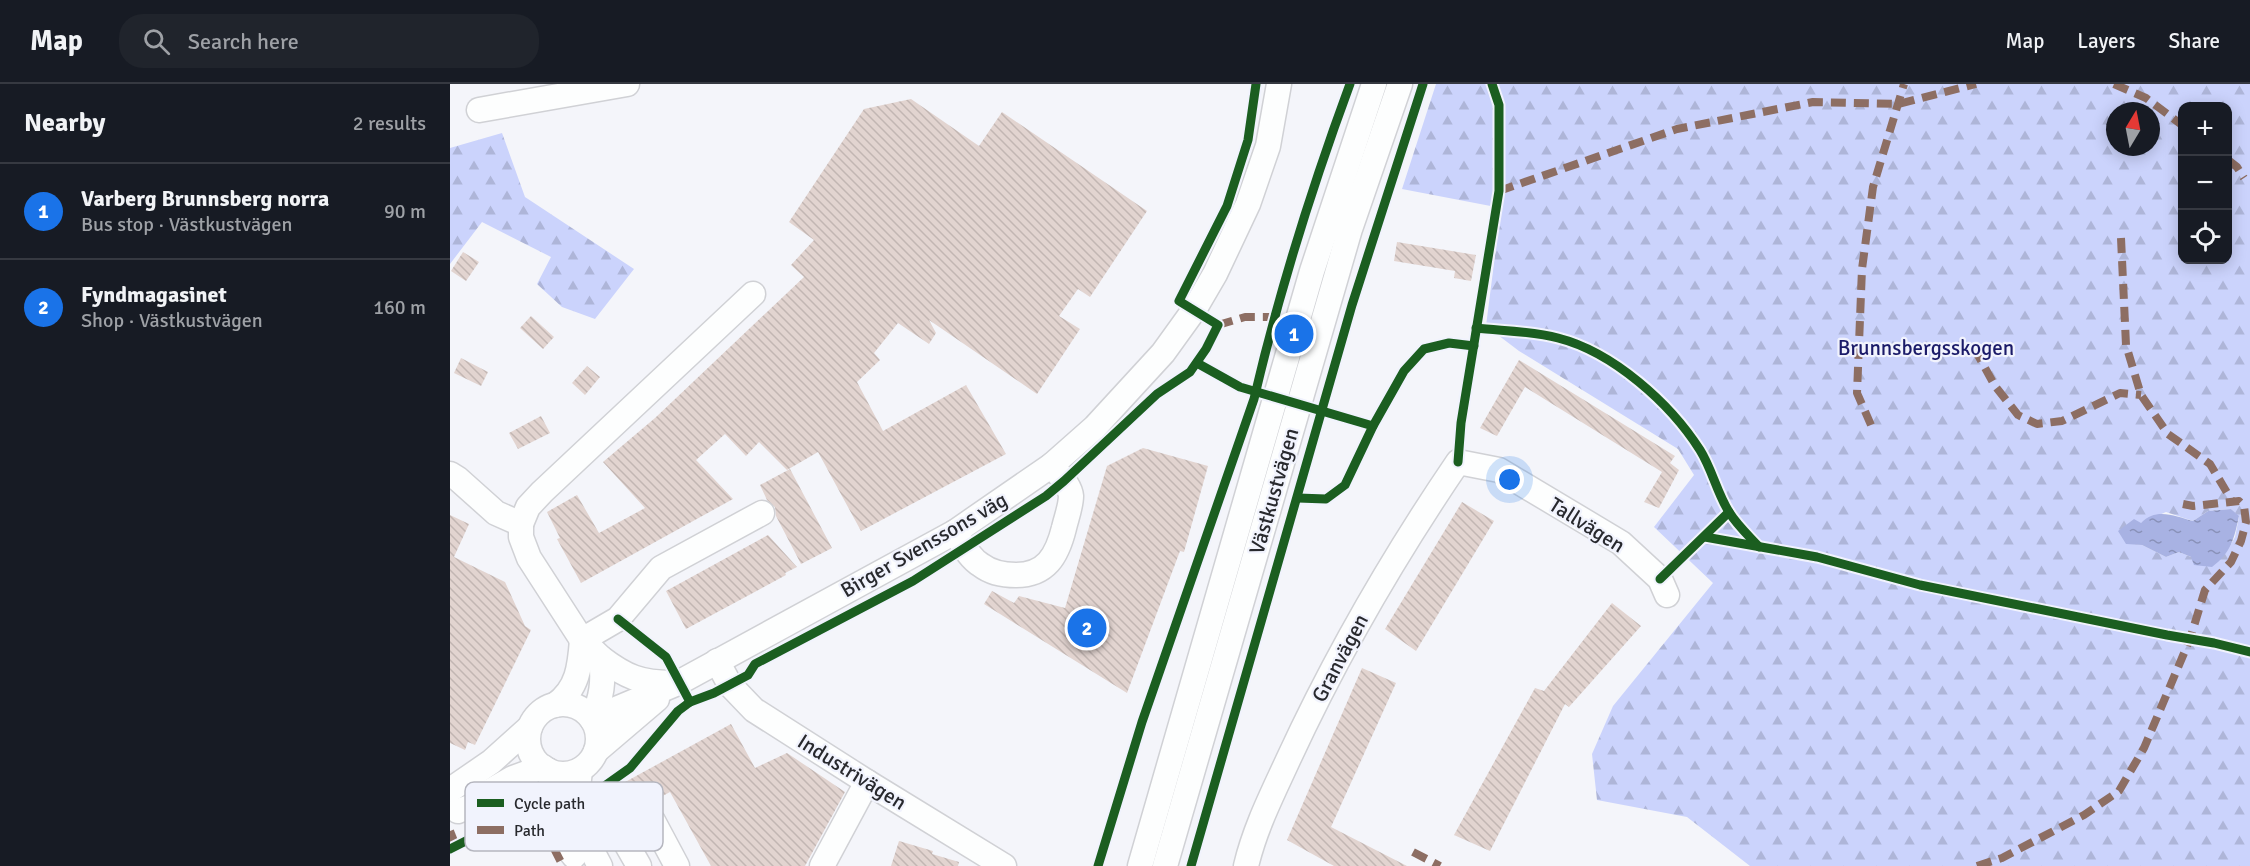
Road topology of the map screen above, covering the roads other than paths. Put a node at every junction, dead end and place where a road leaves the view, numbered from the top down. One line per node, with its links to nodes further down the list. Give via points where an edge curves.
1 (627, 84): 5 (street)
2 (1279, 84): 8 (street, Birger Svenssons väg, via 1268,146 1248,204 1194,310 1133,388)
3 (1374, 84): 39 (street, Västkustvägen, via 1330,213)
4 (1400, 84): 40 (street, Västkustvägen, via 1347,240)
5 (479, 110)
6 (753, 294): 11 (street, via 542,492 528,507)
7 (1458, 462): 13 (street, Tallvägen, via 1499,470 1621,543 1660,579); 41 (street, Granvägen, via 1378,588 1304,726 1252,839)
8 (1052, 465): 12 (street, Birger Svenssons väg); 12 (street, via 1071,495 1060,543 1042,568 1030,575 996,572 980,565)
9 (450, 474): 11 (street, via 496,513)
10 (762, 513): 14 (street, via 661,568 618,619)
11 (521, 524): 14 (street, via 529,558)
12 (955, 532): 16 (street, Birger Svenssons väg)
13 (1667, 595)
14 (582, 640): 15 (street); 18 (street, via 573,686)
15 (601, 658): 17 (street, via 636,679); 19 (street, via 603,686)
16 (717, 661): 17 (street, Birger Svenssons väg); 28 (street, Industrivägen, via 730,685 754,710)
17 (678, 682): 19 (street, Birger Svenssons väg); 21 (street, Birger Svenssons väg)
18 (555, 705): 19 (street, via 580,708); 20 (street, via 540,713)
19 (592, 719): 21 (street, via 598,734)
20 (531, 727): 22 (street, via 530,749); 24 (street)
21 (596, 751): 23 (street, Birger Svenssons väg)
22 (545, 769): 23 (street, via 564,774); 25 (street); 26 (street)
23 (580, 770): 27 (street)
24 (474, 782)
25 (506, 782)
26 (549, 782)
27 (579, 782)
28 (867, 782): 37 (street); 38 (street, Industrivägen)
29 (465, 792): 30 (street)
30 (453, 806)
31 (663, 840): 36 (street)
32 (592, 851): 34 (street)
33 (630, 851): 35 (street)
34 (600, 866)
35 (639, 866)
36 (677, 866)
37 (822, 866)
38 (1004, 866)
39 (1140, 866)
40 (1165, 866)
41 (1246, 866)

